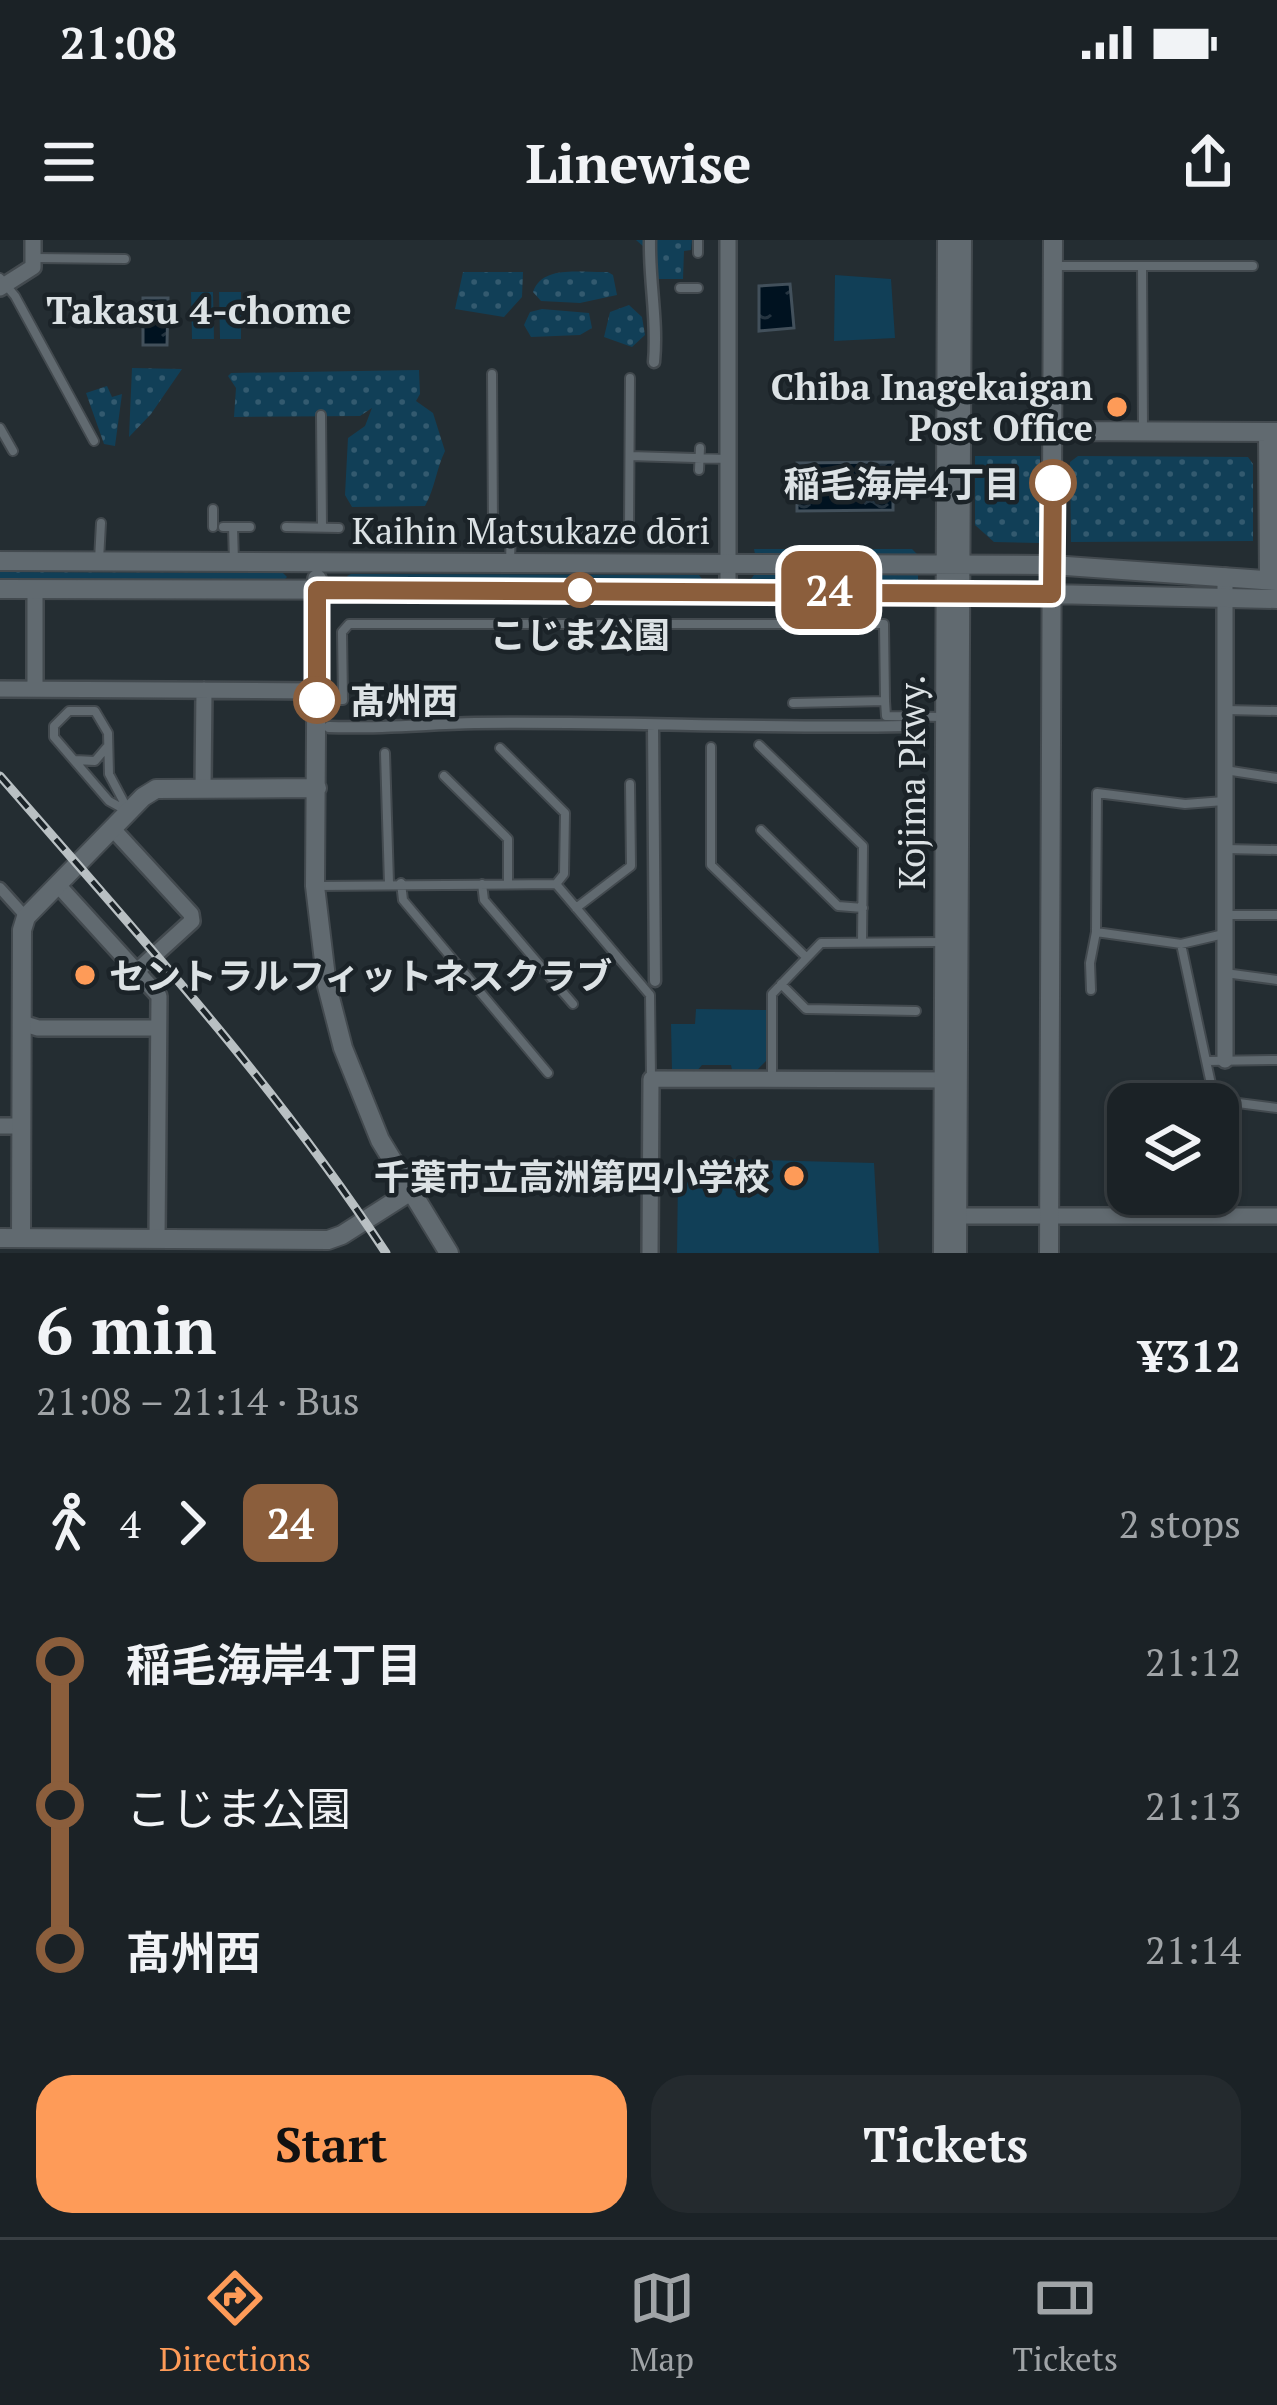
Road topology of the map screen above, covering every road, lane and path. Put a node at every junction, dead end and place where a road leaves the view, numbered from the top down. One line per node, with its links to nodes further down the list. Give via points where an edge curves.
1 (650, 240): 16 (street)
2 (698, 240): 8 (lane)
3 (728, 240): 28 (street)
4 (947, 240): 44 (street, Kojima Pkwy.)
5 (962, 240): 44 (street, Kojima Pkwy.)
6 (1053, 240): 10 (street)
7 (33, 249): 9 (lane); 13 (street, via 33,267)
8 (698, 253)
9 (125, 259)
10 (1053, 266): 11 (lane); 21 (street)
11 (1142, 266): 12 (lane); 22 (lane)
12 (1253, 266)
13 (2, 283): 24 (lane)
14 (680, 288): 15 (lane)
15 (698, 288)
16 (654, 362)
17 (492, 374): 37 (lane)
18 (630, 378): 27 (lane)
19 (321, 416): 35 (lane)
20 (0, 428): 25 (lane)
21 (1054, 431): 22 (street); 45 (street)
22 (1143, 431): 23 (street)
23 (1273, 432): 47 (street)
24 (94, 441)
25 (13, 451)
26 (699, 453): 27 (lane); 28 (lane); 29 (lane)
27 (630, 456): 37 (lane, via 629,528)
28 (727, 459): 43 (street)
29 (699, 470)
30 (213, 509): 32 (lane)
31 (101, 523): 39 (lane)
32 (223, 527): 33 (lane); 40 (lane)
33 (250, 527)
34 (286, 527): 35 (lane)
35 (322, 527): 36 (lane)
36 (339, 527)
37 (502, 528): 42 (lane)
38 (0, 562): 39 (street, Kaihin Matsukaze dōri)
39 (99, 562): 40 (street, Kaihin Matsukaze dōri)
40 (234, 562): 41 (street, Kaihin Matsukaze dōri)
41 (316, 562): 42 (street, Kaihin Matsukaze dōri); 50 (street)
42 (510, 563): 43 (street, Kaihin Matsukaze dōri)
43 (727, 563): 44 (street, Kaihin Matsukaze dōri); 51 (street)
44 (953, 564): 45 (street, Kaihin Matsukaze dōri); 52 (street, Kojima Pkwy.)
45 (1052, 565): 46 (street, Kaihin Matsukaze dōri); 53 (street)
46 (1225, 576): 47 (street, Kaihin Matsukaze dōri); 54 (street)
47 (1273, 580)
48 (35, 589): 49 (street, Kaihin Matsukaze dōri); 50 (street, Kaihin Matsukaze dōri); 57 (street)
49 (0, 590)
50 (317, 590): 51 (street, Kaihin Matsukaze dōri); 59 (street)
51 (728, 590): 52 (street, Kaihin Matsukaze dōri)
52 (953, 592): 53 (street, Kaihin Matsukaze dōri); 64 (street, Kojima Pkwy.); 121 (street, Kojima Pkwy.)
53 (1052, 594): 54 (street, Kaihin Matsukaze dōri); 128 (street)
54 (1224, 598): 55 (street, Kaihin Matsukaze dōri); 62 (street)
55 (1277, 599)
56 (0, 688): 57 (street)
57 (35, 688): 58 (street)
58 (204, 690): 59 (street); 78 (street)
59 (317, 695): 60 (lane, via 343,700 342,632 350,625 884,624); 79 (street)
60 (885, 701): 61 (lane); 64 (lane, via 886,716)
61 (793, 703)
62 (1224, 710): 63 (lane); 74 (street)
63 (1277, 711)
64 (945, 717): 102 (street, Kojima Pkwy.)
65 (653, 726): 66 (street); 67 (street); 108 (street)
66 (906, 726)
67 (329, 727)
68 (759, 745): 95 (lane, via 863,846)
69 (108, 746): 73 (lane, via 95,761); 73 (lane, via 95,711 69,711 54,737); 81 (lane, via 109,774)
70 (711, 747): 104 (lane, via 711,865)
71 (500, 748): 90 (lane, via 565,813 564,874)
72 (385, 753): 86 (lane)
73 (74, 760): 81 (lane)
74 (1224, 770): 76 (lane); 80 (street)
75 (444, 776): 89 (lane, via 508,839)
76 (1277, 778)
77 (630, 784): 94 (lane, via 631,866)
78 (203, 788): 79 (street); 81 (street, via 156,789)
79 (316, 788): 92 (street)
80 (1224, 801): 84 (street); 99 (lane, via 1097,793)
81 (129, 812): 82 (street)
82 (112, 828): 91 (street); 105 (street, via 191,914)
83 (761, 830): 95 (lane, via 838,906)
84 (1223, 849): 85 (lane); 96 (street)
85 (1277, 850)
86 (388, 883): 87 (lane); 92 (lane)
87 (401, 883): 88 (lane); 118 (lane, via 403,899)
88 (482, 884): 89 (lane); 111 (lane, via 484,900)
89 (508, 884): 90 (lane)
90 (556, 884): 94 (lane)
91 (58, 885): 98 (street); 105 (street)
92 (315, 886): 126 (street, via 343,1048 380,1140)
93 (0, 888): 98 (street)
94 (576, 908): 120 (lane, via 650,995)
95 (862, 908): 101 (lane)
96 (1224, 915): 97 (lane); 100 (street)
97 (1277, 915)
98 (26, 917): 114 (street)
99 (1096, 932): 103 (lane); 110 (lane)
100 (1224, 934): 103 (lane); 106 (street)
101 (862, 942): 102 (lane); 104 (lane, via 820,943)
102 (943, 942): 121 (street, Kojima Pkwy.)
103 (1181, 944): 116 (lane)
104 (806, 957): 109 (lane)
105 (136, 972): 115 (street, via 159,996)
106 (1224, 973): 107 (lane); 116 (street)
107 (1277, 980)
108 (655, 981)
109 (781, 985): 112 (lane, via 806,1009); 119 (lane, via 772,994)
110 (1091, 990)
111 (573, 1004)
112 (916, 1011)
113 (0, 1018): 114 (street)
114 (22, 1023): 115 (street); 125 (street)
115 (158, 1028): 133 (street)
116 (1216, 1060): 117 (lane); 122 (lane)
117 (1277, 1060)
118 (548, 1073)
119 (772, 1078): 120 (street); 121 (street)
120 (651, 1079): 137 (street)
121 (950, 1080): 127 (street, Kojima Pkwy.); 138 (street, Kojima Pkwy.)
122 (1215, 1083)
123 (1239, 1103): 124 (lane)
124 (1277, 1108)
125 (10, 1126): 132 (street)
126 (411, 1191): 130 (street); 136 (street)
127 (957, 1216): 128 (street); 139 (street, Kojima Pkwy.)
128 (1049, 1216): 129 (street); 140 (street)
129 (1277, 1216)
130 (342, 1235): 134 (street); 135 (street)
131 (0, 1238): 132 (street)
132 (21, 1238): 133 (street)
133 (157, 1239): 134 (street)
134 (186, 1246)
135 (353, 1253)
136 (449, 1253)
137 (650, 1253)
138 (943, 1253)
139 (957, 1253)
140 (1049, 1253)

